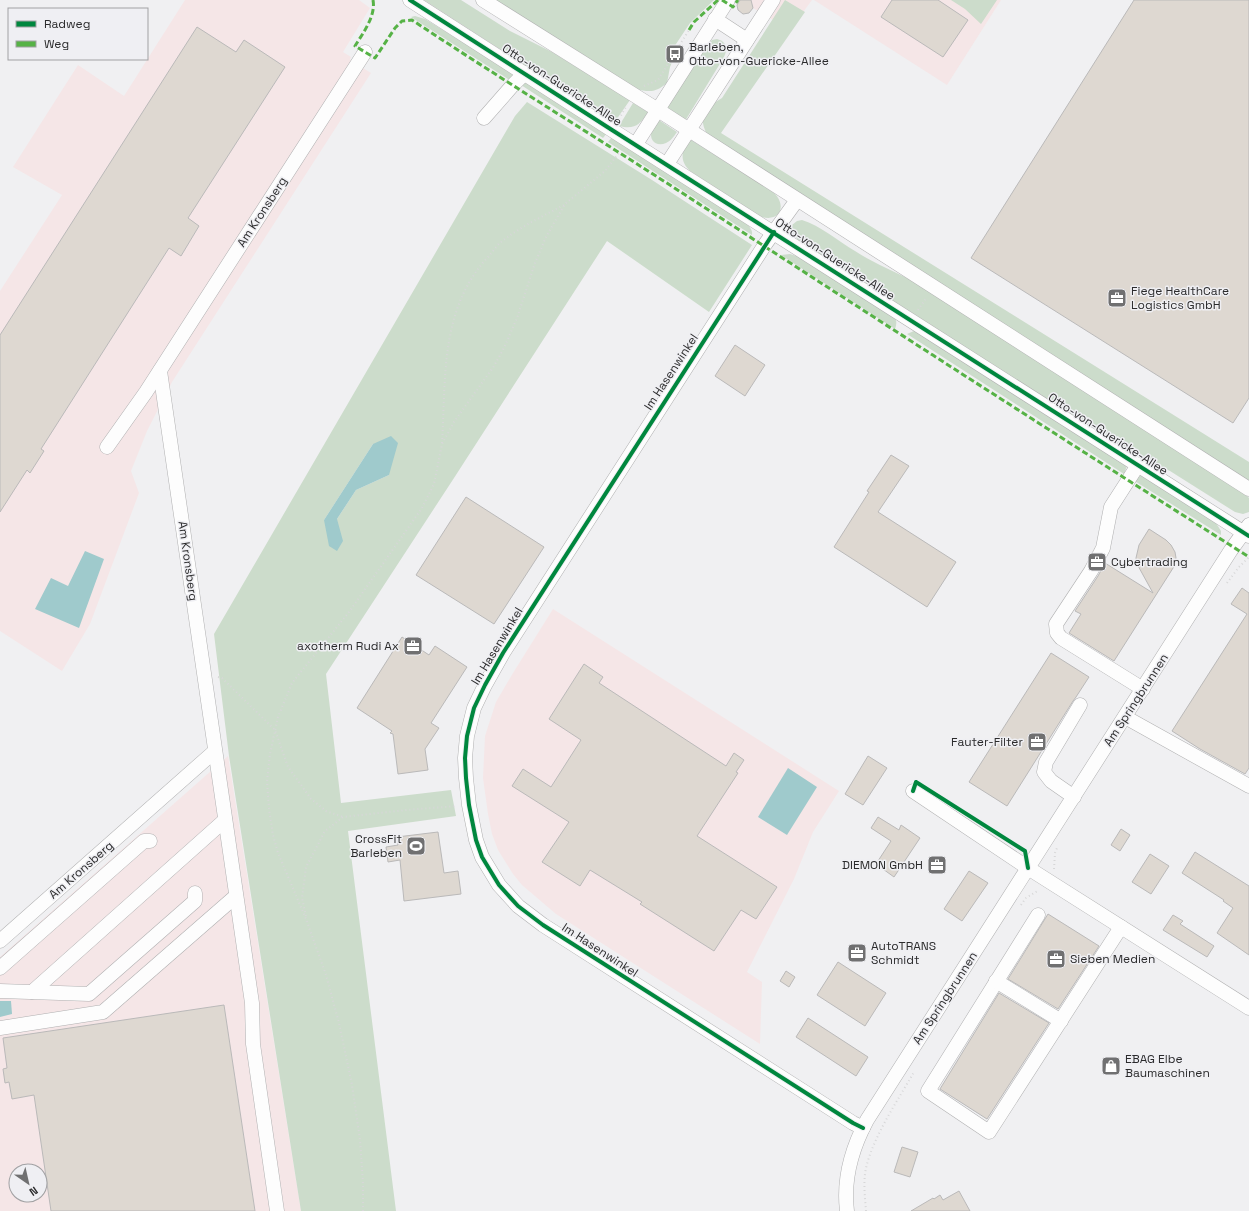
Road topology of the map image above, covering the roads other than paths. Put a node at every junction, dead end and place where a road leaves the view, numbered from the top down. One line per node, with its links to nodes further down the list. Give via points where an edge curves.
1 (410, 0): 8 (street, Otto-von-Guericke-Allee)
2 (483, 0): 9 (street)
3 (728, 0): 5 (street)
4 (773, 0): 6 (street)
5 (715, 19): 6 (street); 9 (street)
6 (747, 40): 11 (street)
7 (365, 52): 16 (street, Am Kronsberg)
8 (525, 74): 10 (street); 12 (street, Otto-von-Guericke-Allee)
9 (658, 110): 11 (street); 12 (street)
10 (484, 118)
11 (688, 130): 13 (street); 14 (street)
12 (636, 144): 13 (street, Otto-von-Guericke-Allee)
13 (667, 164): 15 (street, Otto-von-Guericke-Allee)
14 (797, 200): 15 (street, Im Hasenwinkel); 19 (street)
15 (774, 232): 18 (street, Otto-von-Guericke-Allee); 43 (street, Im Hasenwinkel, via 484,685 474,708 467,736 466,778 476,840 489,871 507,896 528,914)
16 (160, 371): 17 (street, Am Kronsberg); 24 (street, Am Kronsberg)
17 (107, 448)
18 (1138, 465): 20 (street, Otto-von-Guericke-Allee); 21 (street, via 1111,507 1103,548 1056,624 1056,629 1062,638)
19 (1249, 489)
20 (1247, 531): 21 (street, Am Springbrunnen)
21 (1142, 689): 23 (street, Am Springbrunnen)
22 (1080, 705): 27 (street, via 1046,762 1044,772 1050,781)
23 (1124, 717): 25 (street); 27 (street, Am Springbrunnen)
24 (215, 751): 28 (street, Am Kronsberg); 35 (street, Am Kronsberg)
25 (1249, 786)
26 (913, 791): 30 (street)
27 (1074, 797): 30 (street, Am Springbrunnen)
28 (225, 820): 32 (street, Am Kronsberg); 39 (street)
29 (150, 841): 36 (street, via 144,841)
30 (1028, 868): 34 (street); 43 (street, Am Springbrunnen)
31 (195, 893): 39 (street, via 194,901 89,994)
32 (236, 896): 42 (street, via 103,1012); 44 (street, Am Kronsberg, via 252,1003 253,1044)
33 (1038, 914): 37 (street)
34 (1121, 927): 40 (street); 41 (street)
35 (0, 941)
36 (0, 968)
37 (996, 981): 41 (street); 41 (street, via 928,1091 989,1132)
38 (0, 991): 39 (street)
39 (32, 992)
40 (1249, 1008)
41 (1061, 1020)
42 (0, 1028)
43 (863, 1128): 45 (street, Am Springbrunnen, via 848,1170)
44 (277, 1211)
45 (847, 1211)

